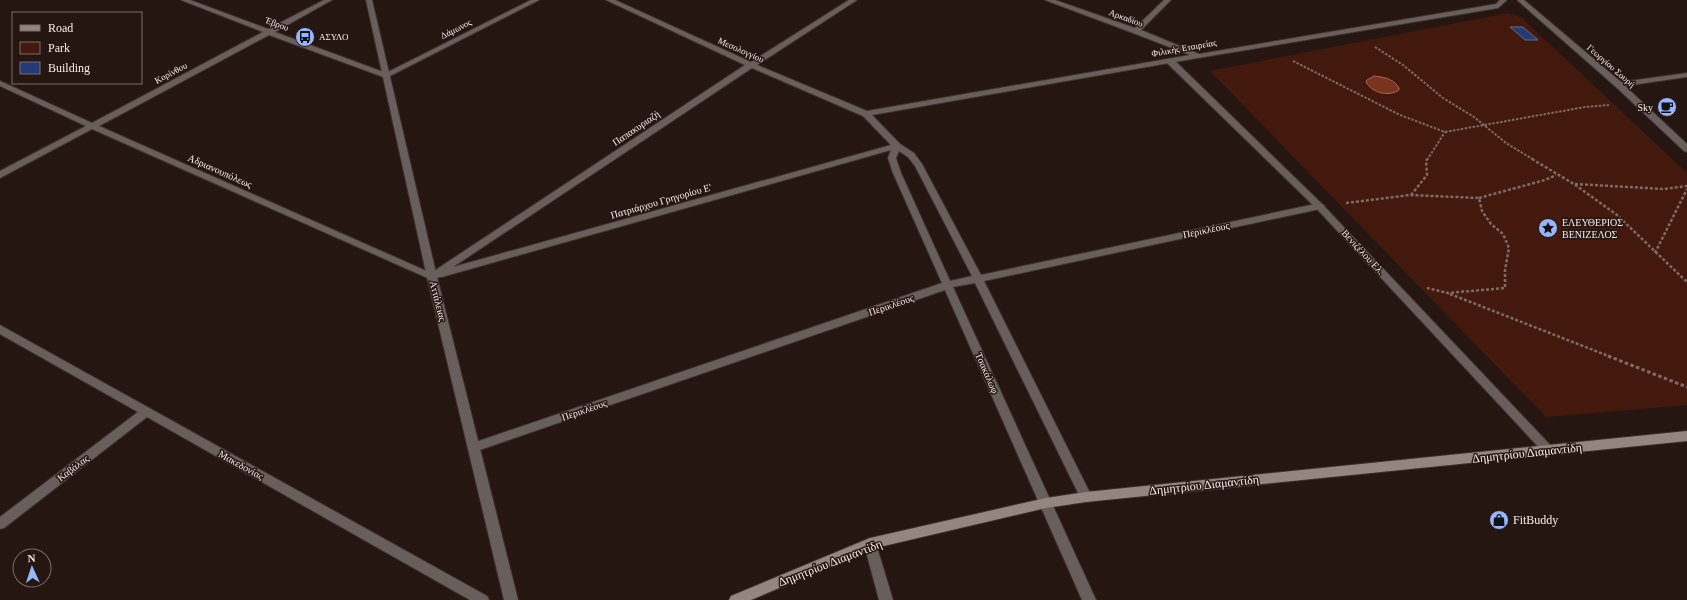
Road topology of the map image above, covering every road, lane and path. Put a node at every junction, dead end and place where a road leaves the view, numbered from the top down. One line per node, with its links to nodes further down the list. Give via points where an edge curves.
1 (184, 0): 12 (street, Έβρου)
2 (329, 0): 12 (street, Κορίνθου)
3 (369, 0): 19 (street, Αττάλειας)
4 (536, 0): 19 (street, Δάμωνος)
5 (609, 0): 17 (street, Μεσολογγίου)
6 (854, 0): 17 (street, Παπακυριαζή)
7 (1048, 0): 11 (street, Αρκαδίου)
8 (1168, 0): 11 (street)
9 (1504, 0): 14 (street, Φιλικής Εταιρείας, via 1498,6)
10 (1520, 0): 21 (street, Γεωργίου Σουρή)
11 (1136, 31): 14 (street, Αρκαδίου)
12 (269, 32): 19 (street, Έβρου); 24 (street, Κορίνθου)
13 (1372, 45): 25 (path)
14 (1198, 56): 16 (street, Φιλικής Εταιρείας)
15 (1288, 59): 26 (path, via 1400,115)
16 (1170, 60): 23 (street, Φιλικής Εταιρείας); 35 (street, Βενιζέλου Ελ.)
17 (751, 65): 23 (street, Μεσολογγίου); 37 (street, Παπακυριαζή)
18 (1687, 75): 21 (street)
19 (386, 76): 37 (street, Αττάλειας)
20 (0, 83): 24 (street, Αδριανουπόλεως)
21 (1619, 85): 28 (street, Γεωργίου Σουρή)
22 (1612, 105): 25 (path, via 1585,107)
23 (866, 114): 27 (street)
24 (92, 126): 29 (street, Κορίνθου); 37 (street, Αδριανουπόλεως)
25 (1484, 126): 26 (path); 30 (path)
26 (1445, 132): 33 (path, via 1426,161 1427,175)
27 (897, 146): 37 (street, Πατριάρχου Γρηγορίου Ε'); 38 (street, via 911,155 920,166); 40 (street, Τσακάλωφ, via 892,158 895,170)
28 (1687, 149)
29 (0, 175)
30 (1557, 175): 31 (path); 34 (path)
31 (1574, 184): 32 (path, via 1664,190); 36 (path, via 1617,215)
32 (1687, 188): 36 (path)
33 (1411, 195): 34 (path); 35 (path)
34 (1479, 198): 42 (path, via 1482,211 1491,224 1504,234 1509,248 1505,288)
35 (1320, 206): 38 (street, Περικλέους); 48 (street, Βενιζέλου Ελ.)
36 (1655, 253): 39 (path)
37 (432, 277): 47 (street, Αττάλειας)
38 (978, 279): 40 (street, Περικλέους); 49 (street)
39 (1687, 282)
40 (948, 286): 47 (street, Περικλέους); 50 (street, Τσακάλωφ)
41 (1425, 287): 42 (path)
42 (1448, 293): 44 (path, via 1503,317 1622,360)
43 (0, 329): 45 (street, Μακεδονίας)
44 (1687, 387)
45 (146, 412): 51 (street, Καβάλας); 53 (street, Μακεδονίας)
46 (1687, 436): 48 (main road, Δημητρίου Διαμαντίδη)
47 (474, 447): 54 (street, Αττάλειας)
48 (1549, 451): 49 (main road, Δημητρίου Διαμαντίδη)
49 (1086, 497): 50 (main road, Δημητρίου Διαμαντίδη)
50 (1046, 503): 52 (main road, Δημητρίου Διαμαντίδη); 57 (street, Τσακάλωφ)
51 (0, 524)
52 (870, 544): 55 (main road, Δημητρίου Διαμαντίδη); 56 (street)
53 (482, 600)
54 (511, 600)
55 (736, 600)
56 (886, 600)
57 (1089, 600)

